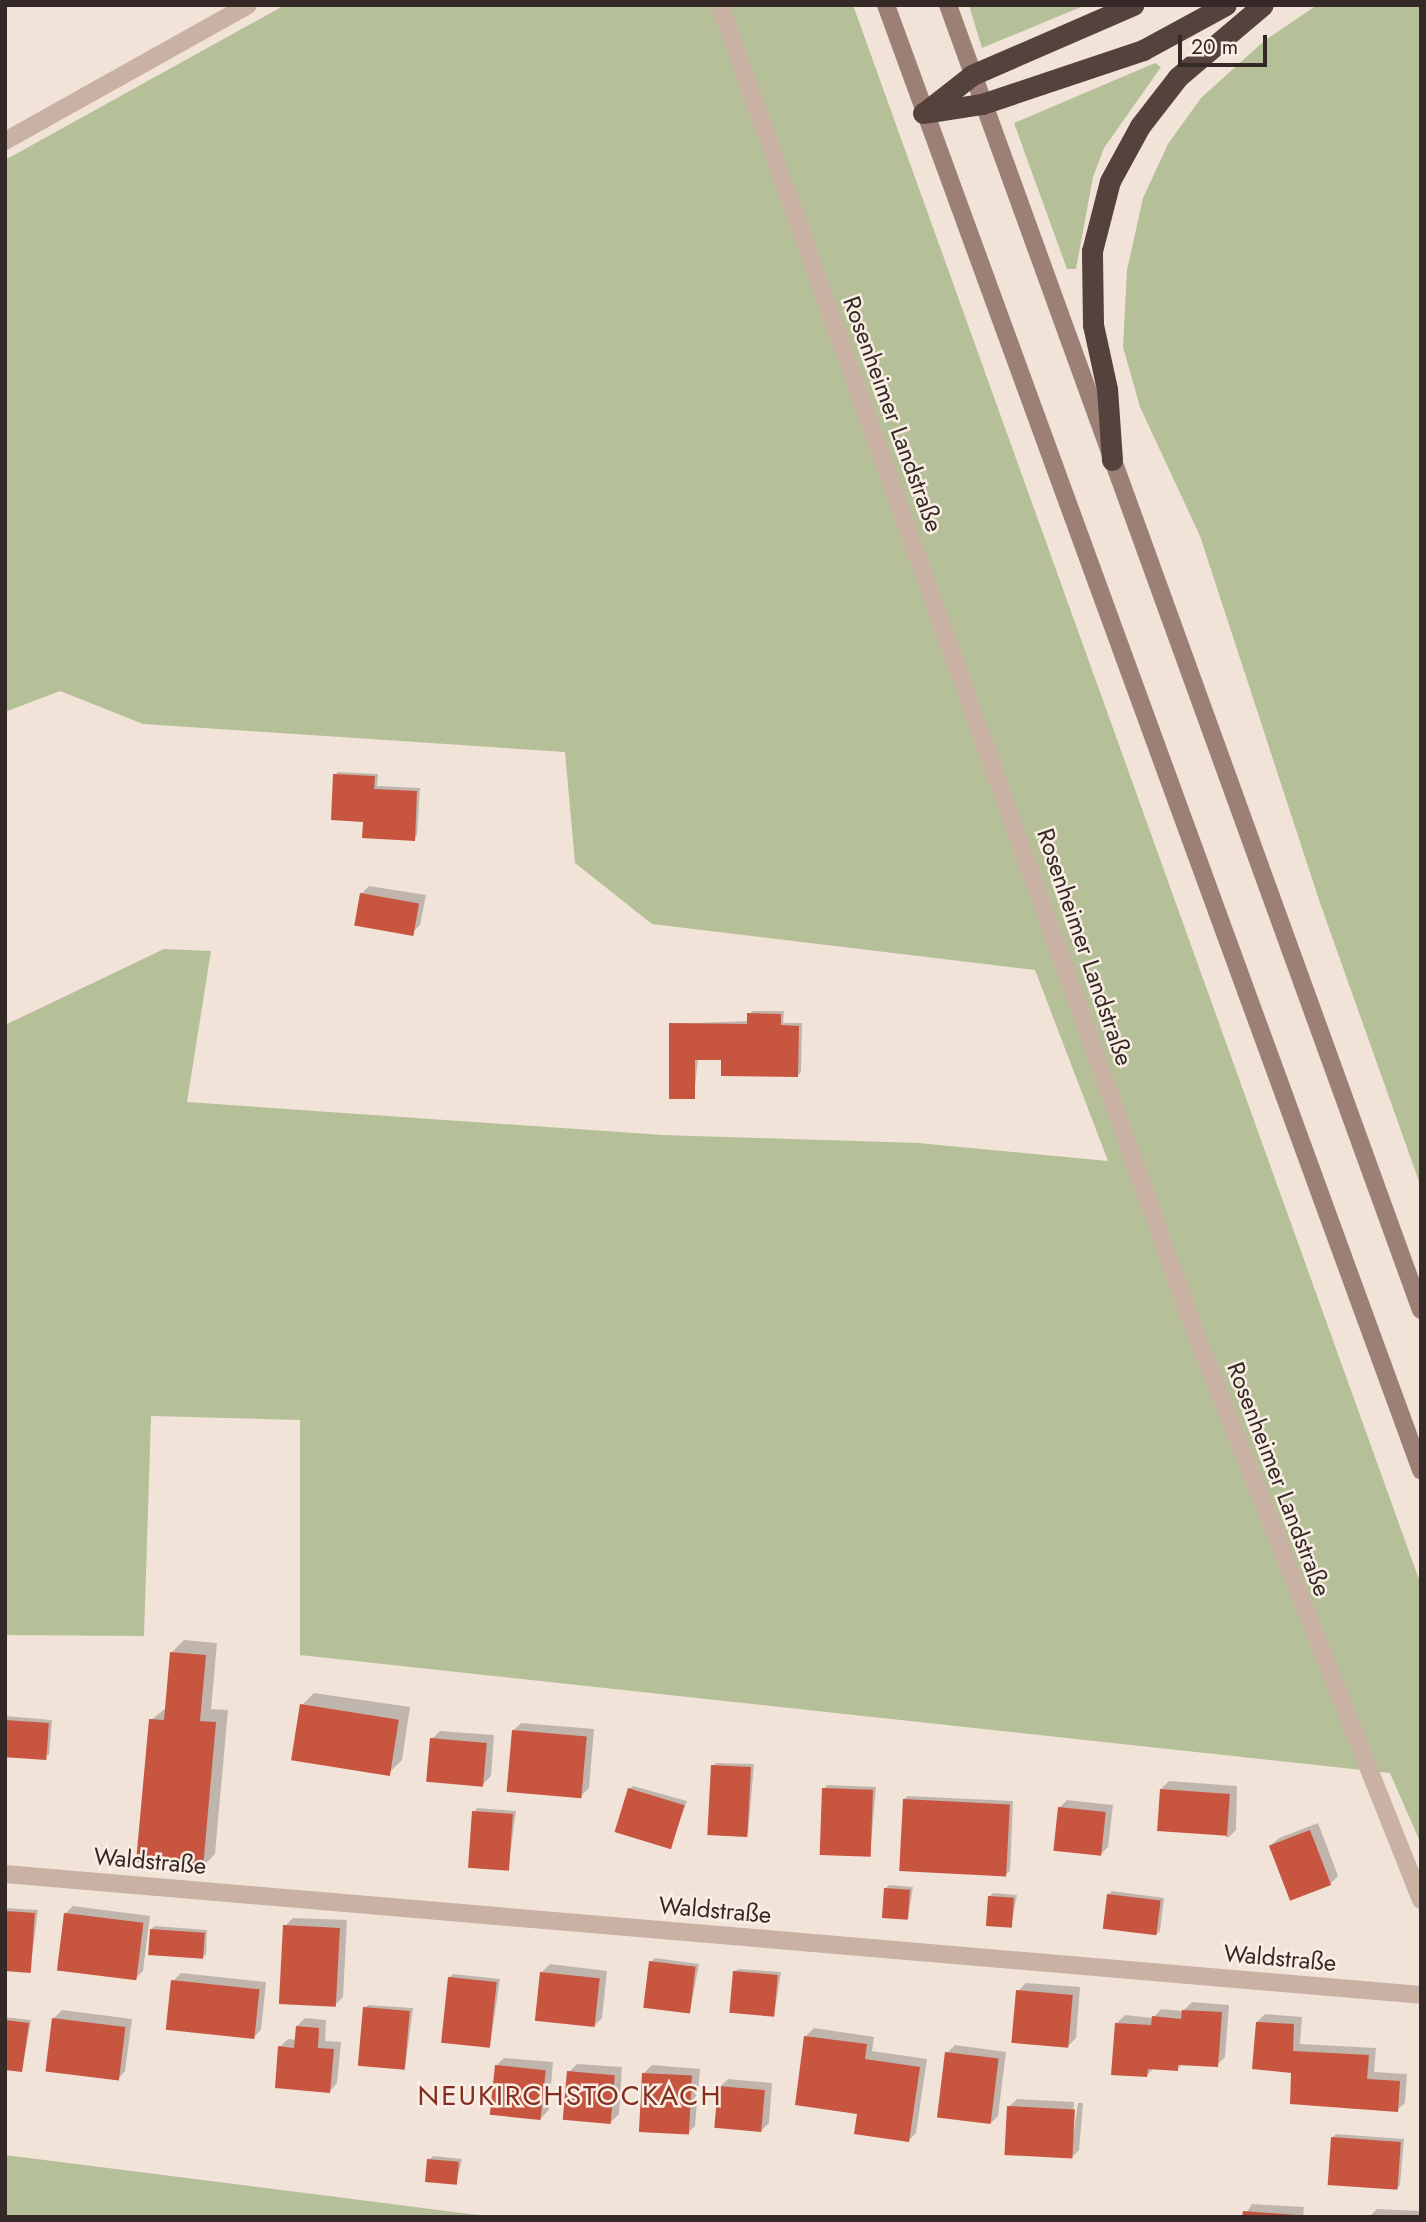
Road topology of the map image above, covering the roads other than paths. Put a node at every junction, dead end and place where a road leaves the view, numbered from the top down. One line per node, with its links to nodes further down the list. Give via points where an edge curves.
1 (248, 5): 11 (street)
2 (720, 5): 16 (street, Rosenheimer Landstraße, via 1197,1337)
3 (886, 5): 10 (main road)
4 (948, 5): 8 (main road)
5 (1133, 5): 8 (highway)
6 (1226, 5): 9 (highway, via 1143,50)
7 (1263, 5): 12 (highway, via 1178,76 1140,126 1110,181 1092,251 1093,325 1107,389)
8 (972, 75): 9 (main road); 10 (highway)
9 (982, 104): 10 (highway); 12 (main road)
10 (923, 113): 14 (main road)
11 (5, 141)
12 (1112, 460): 13 (main road)
13 (1421, 1310)
14 (1421, 1470)
15 (5, 1874): 17 (street, Waldstraße)
16 (1421, 1900)
17 (1421, 1995)

